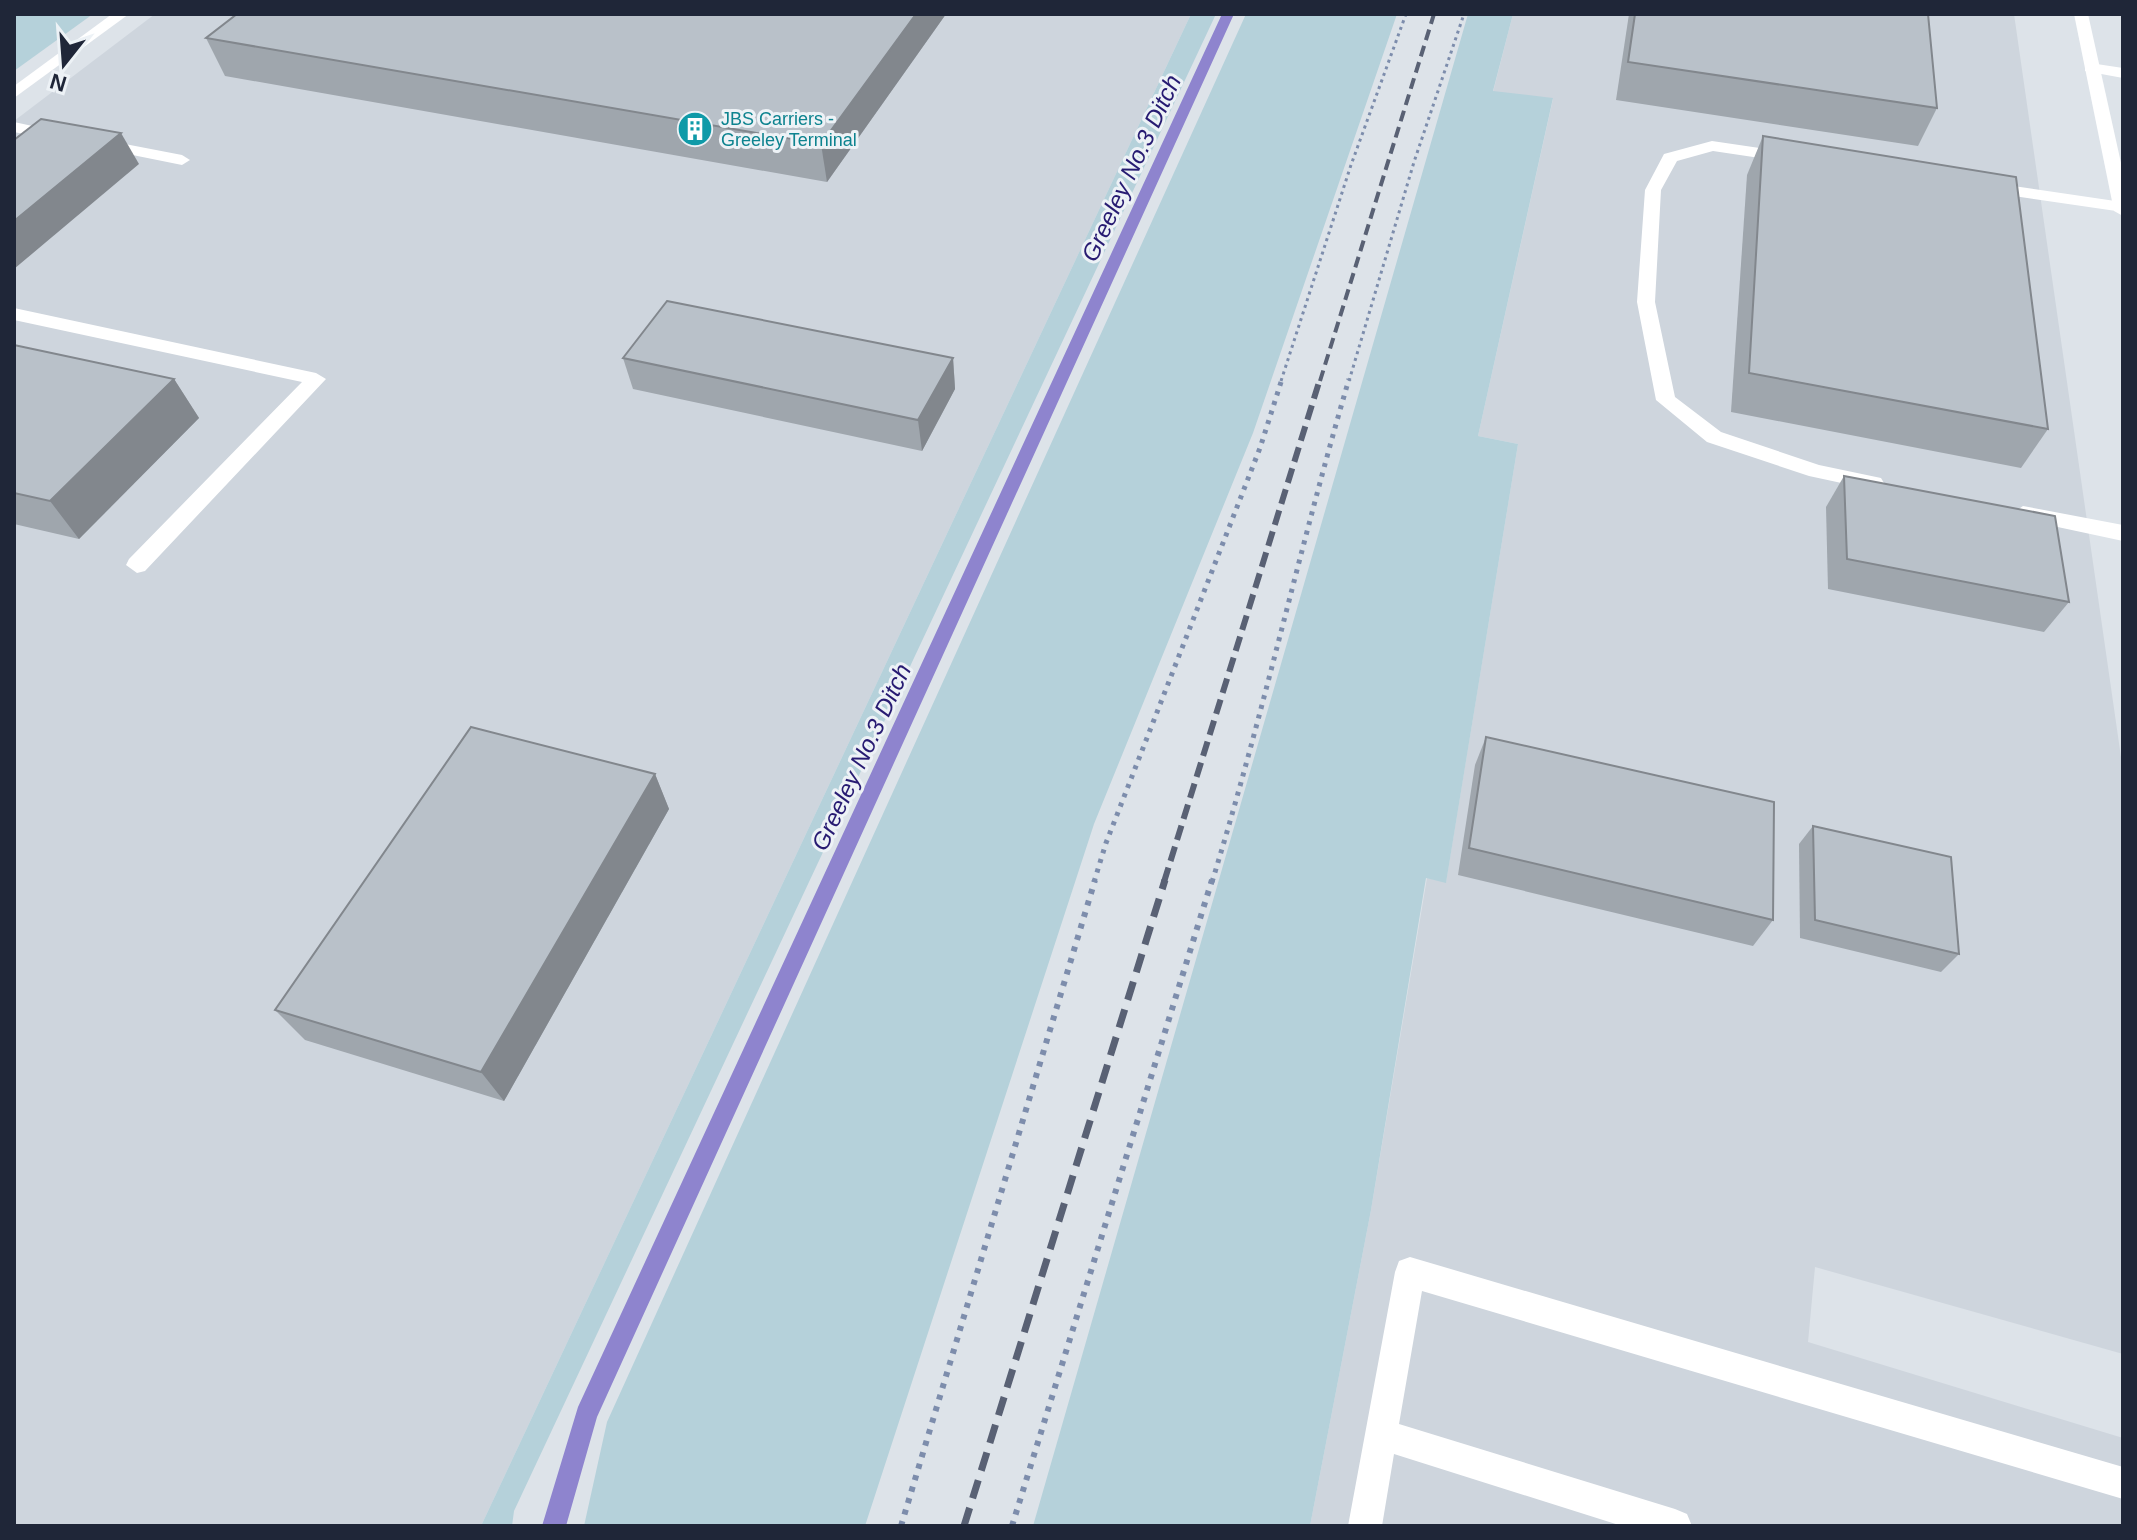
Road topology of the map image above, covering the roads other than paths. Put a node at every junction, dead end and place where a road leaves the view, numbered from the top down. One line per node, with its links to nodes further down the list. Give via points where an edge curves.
1 (122, 14): 5 (street)
2 (2081, 14): 3 (street)
3 (2090, 68): 4 (street); 10 (street)
4 (2123, 73)
5 (14, 93)
6 (14, 127): 7 (street)
7 (182, 160)
8 (1807, 160): 12 (street, via 1712,146 1670,158 1653,190 1646,302 1666,400 1714,437 1816,471)
9 (1964, 184): 10 (street)
10 (2123, 209)
11 (14, 314): 15 (street, via 316,379)
12 (1893, 487)
13 (2000, 508): 14 (street)
14 (2123, 533)
15 (137, 565)
16 (1381, 1434): 17 (street, via 1410,1272); 18 (street); 19 (street)
17 (2123, 1483)
18 (1365, 1526)
19 (1675, 1526)

